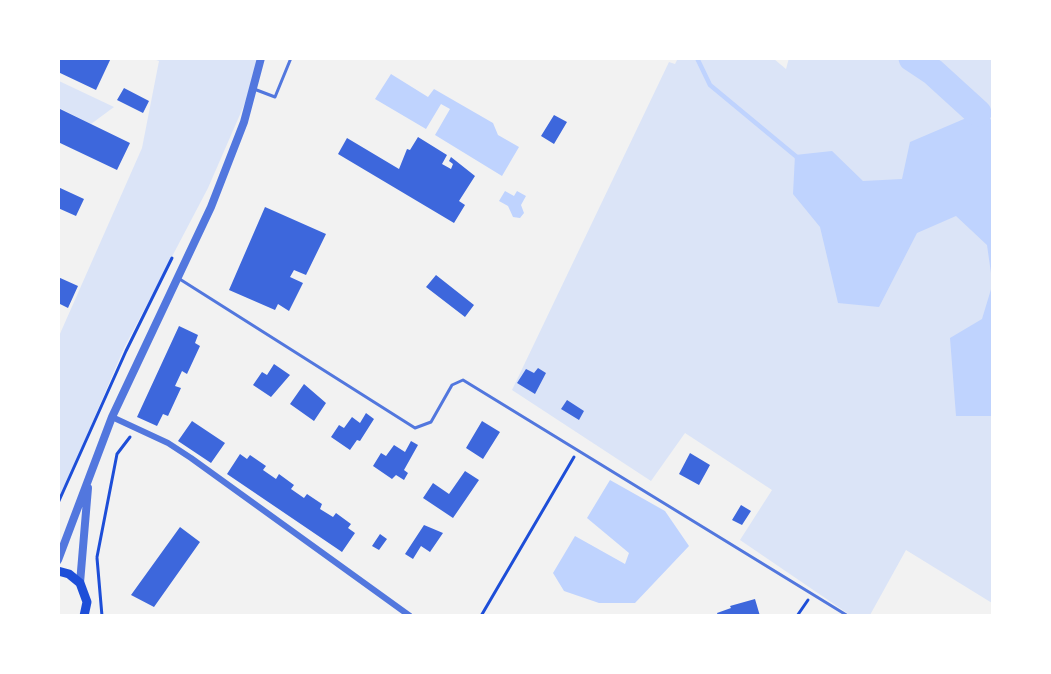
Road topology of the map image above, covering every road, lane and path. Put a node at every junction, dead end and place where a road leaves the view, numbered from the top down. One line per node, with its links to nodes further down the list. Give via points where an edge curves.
1 (261, 58): 3 (street)
2 (291, 58): 3 (lane, via 275,97)
3 (253, 88): 5 (street, via 211,207)
4 (177, 249): 10 (path)
5 (177, 277): 6 (street); 8 (lane, via 415,428 430,422 452,385 463,380)
6 (112, 417): 7 (street); 9 (street)
7 (136, 429): 11 (path, via 117,454); 17 (street, via 191,458)
8 (578, 450): 15 (lane); 18 (path)
9 (89, 477): 12 (street); 14 (street)
10 (58, 502)
11 (97, 557)
12 (58, 560)
13 (58, 571): 14 (main road)
14 (80, 583): 16 (main road, via 87,602)
15 (812, 594): 19 (path); 20 (lane)
16 (84, 615)
17 (410, 615)
18 (481, 615)
19 (797, 615)
20 (848, 615)

